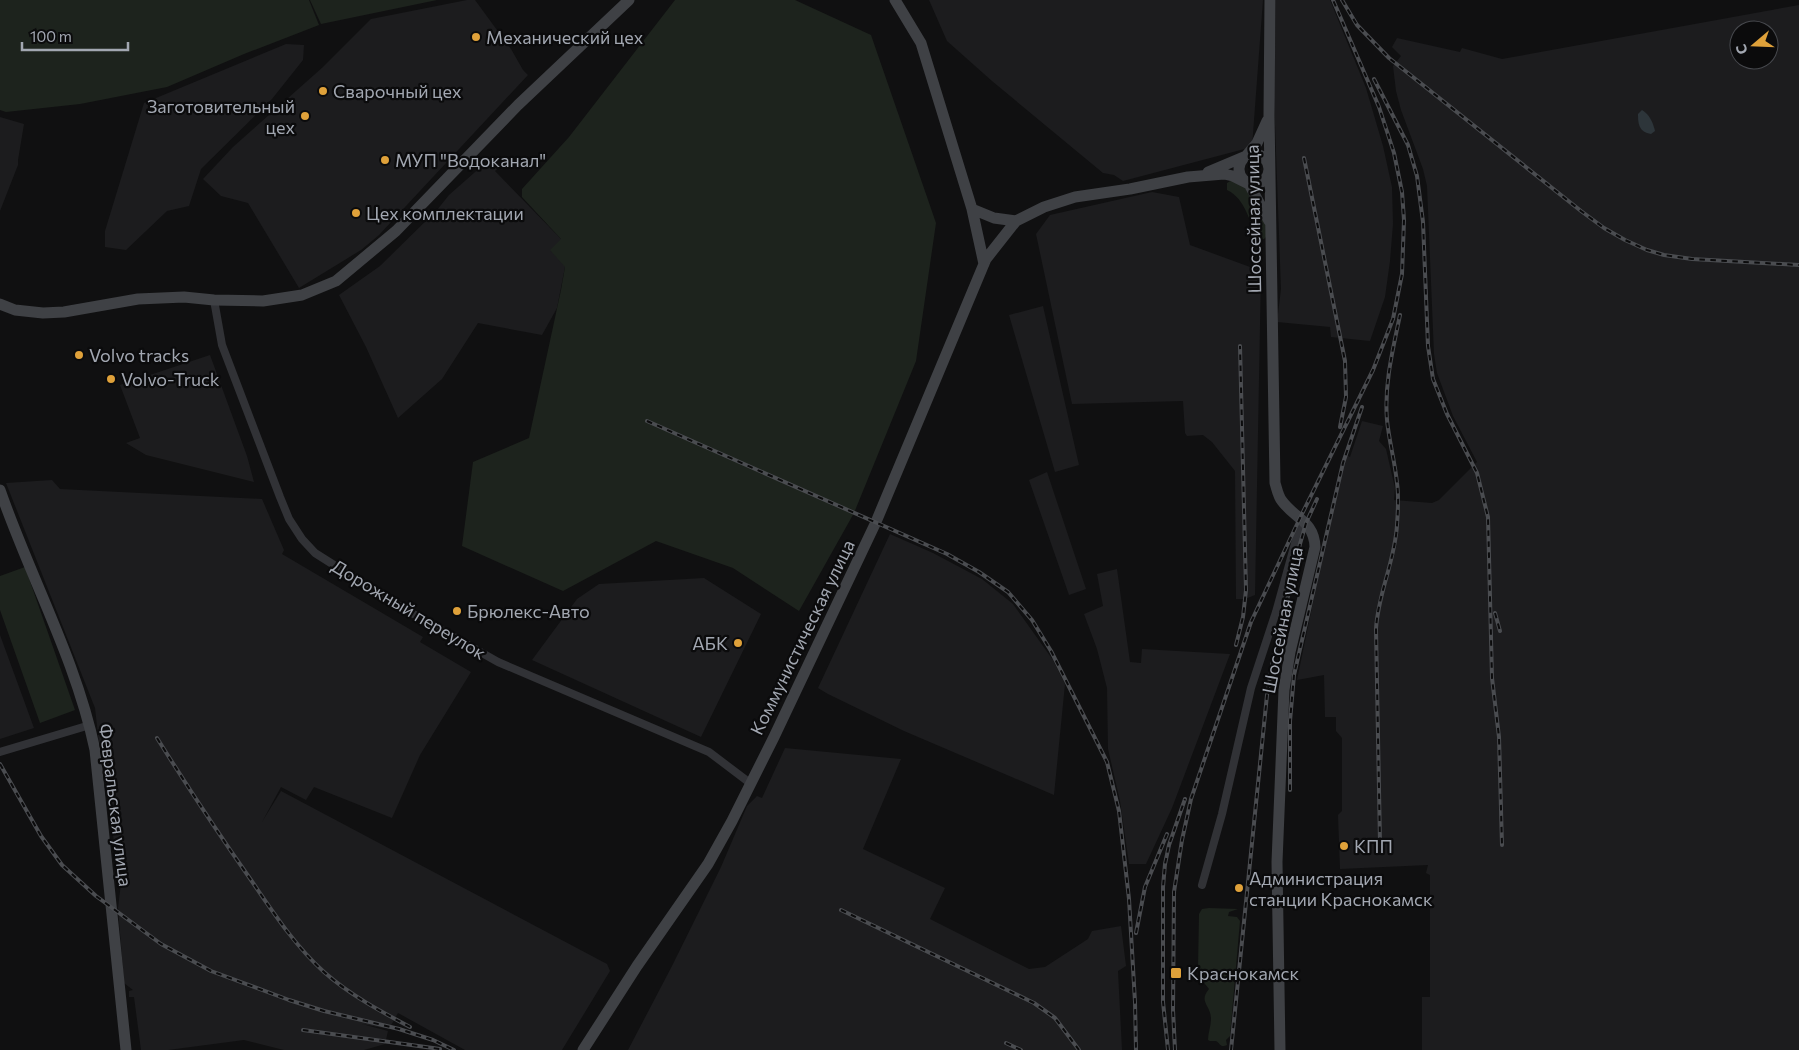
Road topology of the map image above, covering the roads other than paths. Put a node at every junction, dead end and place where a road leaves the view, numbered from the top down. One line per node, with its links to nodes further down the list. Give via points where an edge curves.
1 (629, 0): 16 (main road, via 518,105 396,231 336,281 302,295 263,300)
2 (895, 0): 9 (main road, via 921,43)
3 (1270, 0): 4 (main road, Шоссейная улица)
4 (1269, 115): 5 (main road, via 1257,144); 6 (main road, Шоссейная улица)
5 (1246, 156): 6 (main road, via 1261,155); 7 (main road); 8 (main road, via 1239,169)
6 (1270, 172): 8 (main road, via 1262,182); 12 (main road, Шоссейная улица)
7 (1202, 175): 8 (main road, via 1233,176); 11 (main road, via 1075,197)
8 (1249, 184): 12 (main road)
9 (972, 209): 10 (main road); 13 (main road)
10 (994, 218): 11 (main road); 13 (main road, via 983,221); 14 (main road, via 1003,228)
11 (1016, 221): 14 (main road, Коммунистическая улица)
12 (1272, 227): 26 (main road, Шоссейная улица, via 1275,483 1283,502 1310,528 1315,539 1284,690 1277,862)
13 (978, 234): 14 (main road, via 981,241 989,245); 15 (main road)
14 (1000, 241): 15 (main road, Коммунистическая улица)
15 (984, 264): 22 (main road, Коммунистическая улица, via 876,522)
16 (214, 300): 17 (main road, via 184,297 138,299 43,313 15,310); 22 (street, Дорожный переулок, via 222,345 280,497 289,519 315,554 498,662 709,752)
17 (0, 304)
18 (0, 490): 20 (main road, Февральская улица)
19 (1300, 525): 23 (street, via 1251,688)
20 (90, 725): 21 (street); 24 (main road, Февральская улица)
21 (0, 752)
22 (750, 783): 25 (main road, Коммунистическая улица, via 708,864)
23 (1202, 886)
24 (126, 1050)
25 (583, 1050)
26 (1280, 1050)

